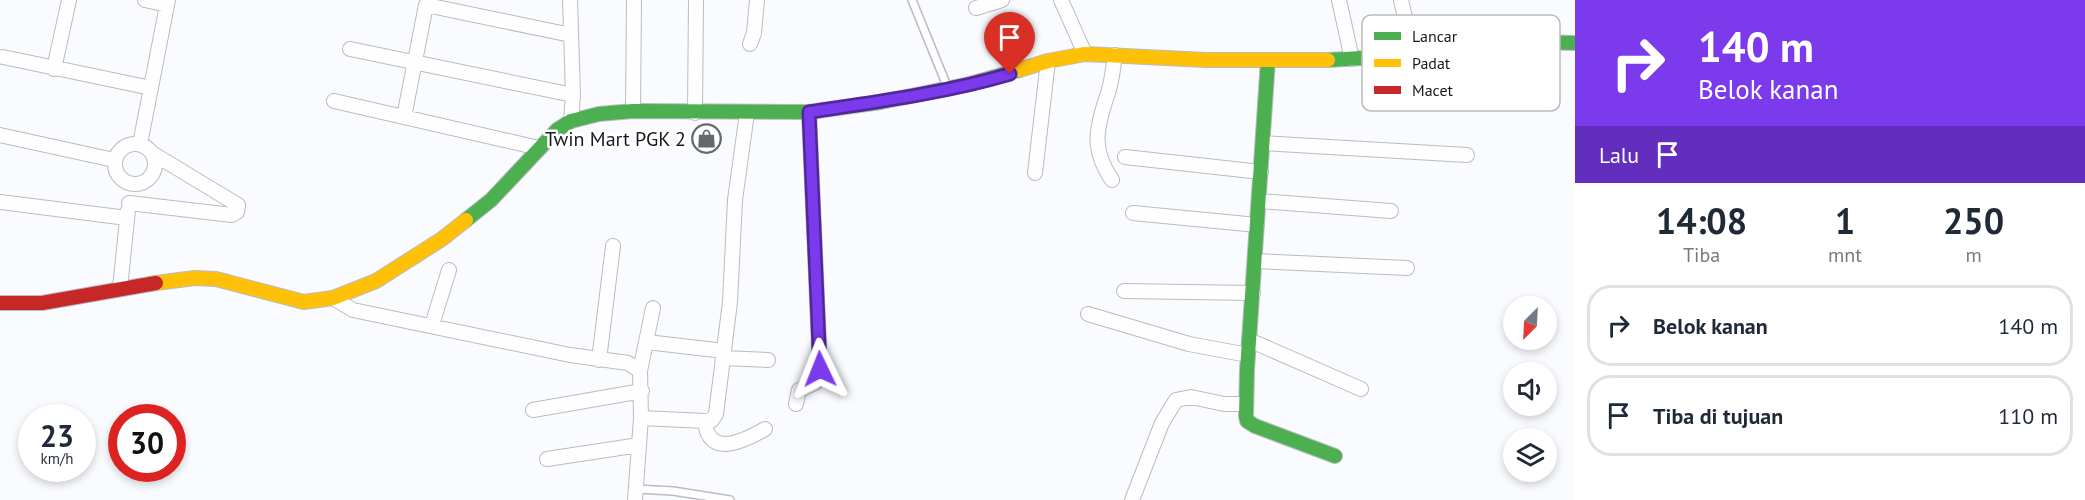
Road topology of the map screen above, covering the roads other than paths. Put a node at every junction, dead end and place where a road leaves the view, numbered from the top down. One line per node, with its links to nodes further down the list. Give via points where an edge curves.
1 (69, 0): 27 (street)
2 (145, 0): 12 (street)
3 (570, 0): 14 (street)
4 (634, 0): 32 (street)
5 (696, 0): 34 (street)
6 (757, 0): 17 (street)
7 (912, 0): 29 (lane)
8 (1061, 0): 19 (street)
9 (1339, 0): 23 (street)
10 (1401, 0): 13 (street)
11 (427, 2): 14 (street); 26 (street)
12 (168, 3): 28 (street)
13 (1404, 15)
14 (571, 35): 30 (street)
15 (1560, 42): 16 (street)
16 (1575, 43)
17 (750, 44)
18 (350, 49): 26 (street)
19 (1085, 54): 20 (street); 25 (street)
20 (1115, 55): 24 (street); 48 (street, via 1097,130 1099,157)
21 (3, 57): 27 (street)
22 (1362, 58): 23 (street)
23 (1352, 59): 24 (street)
24 (1268, 60): 39 (street)
25 (1048, 61): 29 (street); 46 (street)
26 (415, 62): 30 (street); 36 (street)
27 (54, 69): 28 (street)
28 (151, 88): 40 (street)
29 (948, 88): 33 (street)
30 (573, 95): 37 (street)
31 (334, 101): 36 (street)
32 (633, 111): 34 (street); 37 (street)
33 (809, 112): 35 (street); 78 (street, via 820,369 815,383 799,390)
34 (695, 113): 35 (street)
35 (747, 113): 71 (street, via 735,201)
36 (405, 117): 41 (street)
37 (571, 121): 41 (street)
38 (0, 135): 45 (street)
39 (1263, 143): 43 (street); 47 (street)
40 (140, 144): 42 (street); 45 (street, via 123,147)
41 (539, 148): 64 (street, via 491,200 442,239 376,281)
42 (152, 153): 49 (street, via 155,168 146,181); 52 (street, via 238,205 237,212 232,215)
43 (1467, 156)
44 (1125, 158): 47 (street)
45 (114, 160): 49 (street, via 117,176)
46 (1035, 172)
47 (1261, 172): 50 (street)
48 (1112, 180)
49 (131, 184): 52 (street)
50 (1259, 201): 53 (street); 56 (street)
51 (0, 202): 55 (street)
52 (129, 202): 55 (street)
53 (1391, 211)
54 (1133, 213): 56 (street)
55 (128, 218): 61 (street)
56 (1257, 225): 58 (street)
57 (613, 246): 73 (street)
58 (1255, 261): 59 (street); 63 (street)
59 (1407, 268)
60 (449, 270): 68 (street)
61 (120, 288): 64 (street, via 206,278 304,302); 65 (street, via 42,303)
62 (1124, 291): 63 (street)
63 (1253, 293): 69 (street)
64 (333, 298): 68 (street, via 353,310)
65 (0, 303)
66 (653, 308): 70 (street)
67 (1088, 314): 72 (street, via 1189,344)
68 (432, 325): 73 (street)
69 (1250, 340): 72 (street); 76 (street)
70 (647, 342): 71 (street); 75 (street)
71 (724, 355): 74 (street); 82 (street, via 716,414)
72 (1248, 355): 79 (street)
73 (599, 360): 75 (street, via 628,363)
74 (768, 360)
75 (640, 371): 77 (street)
76 (1361, 389)
77 (642, 391): 80 (street); 81 (street)
78 (796, 404)
79 (1246, 404): 85 (street, via 1250,423); 89 (street, via 1191,397 1176,400 1162,423)
80 (533, 410)
81 (641, 418): 82 (street); 84 (street)
82 (705, 422): 83 (street, via 708,436 724,444 742,441)
83 (765, 429)
84 (639, 445): 86 (street); 87 (street)
85 (1335, 456)
86 (547, 459)
87 (635, 494): 88 (lane, via 693,493)
88 (730, 500)
89 (1132, 500)

